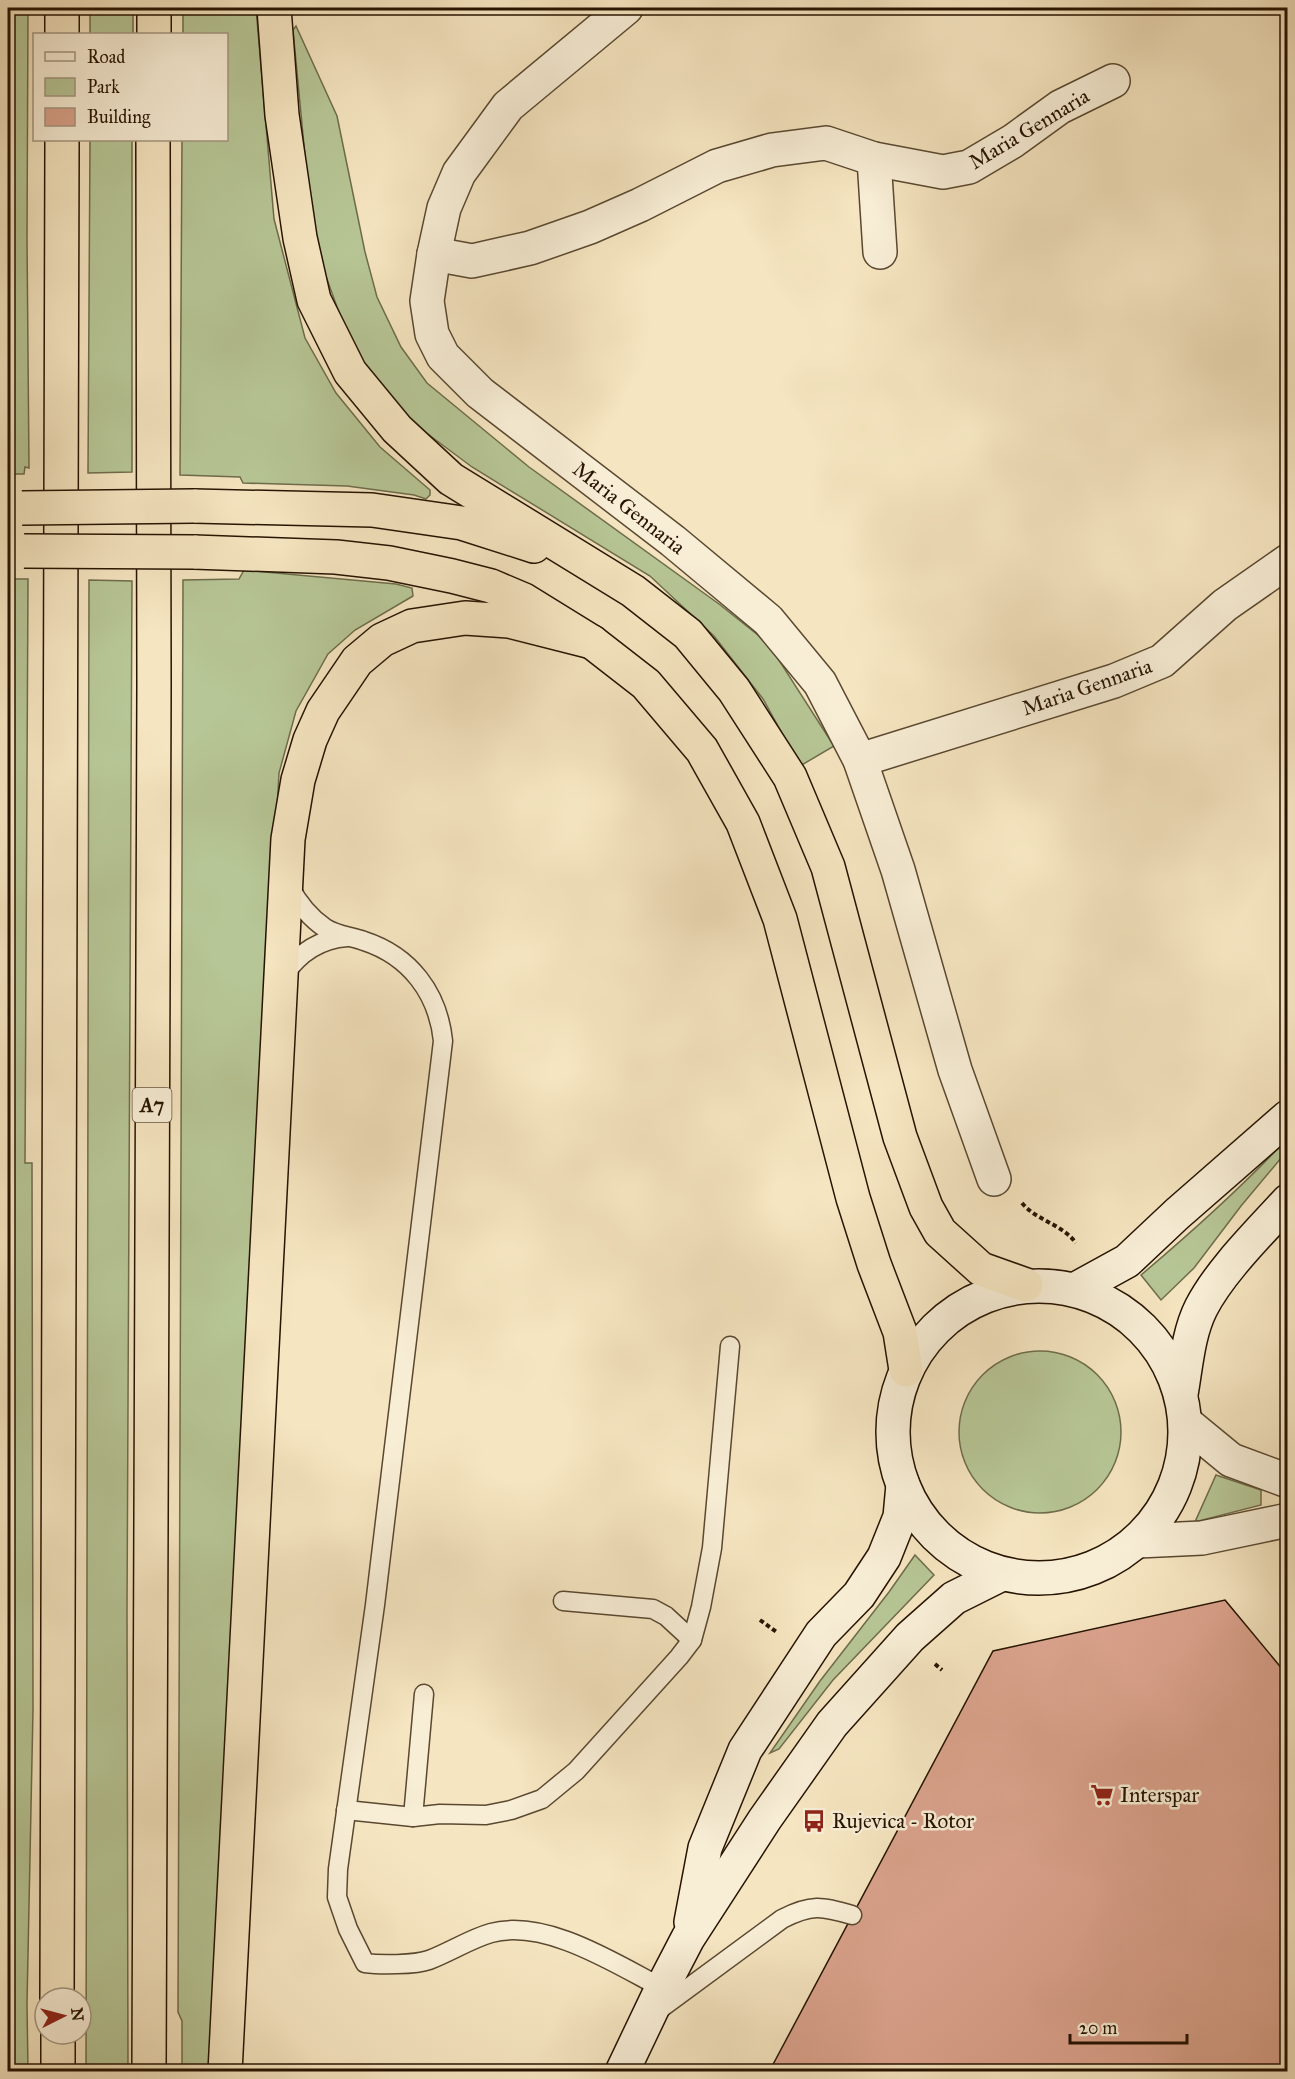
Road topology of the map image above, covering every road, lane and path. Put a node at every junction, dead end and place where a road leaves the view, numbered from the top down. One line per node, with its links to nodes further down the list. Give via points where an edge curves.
1 (62, 8): 5 (highway)
2 (154, 8): 6 (highway)
3 (274, 8): 15 (highway, via 282,115 300,238 314,300 350,372 397,429 451,479)
4 (626, 8): 12 (street, Maria Gennaria, via 508,106 459,173 444,208)
5 (62, 33)
6 (154, 33)
7 (1113, 81): 10 (street, Maria Gennaria, via 1060,107 969,167 943,172)
8 (62, 141): 45 (highway)
9 (153, 141): 50 (highway, A7)
10 (874, 159): 11 (street); 12 (street, Maria Gennaria, via 826,143 772,150 717,166 610,218 530,248 472,261)
11 (880, 252)
12 (434, 254): 18 (street, Maria Gennaria, via 427,301 432,334 443,356 480,393 673,541 768,620 820,683)
13 (15, 509): 15 (highway, bridge, via 194,506 383,512 462,523)
14 (16, 551): 17 (highway, bridge, via 194,552 336,557 389,563 491,586 524,600)
15 (579, 560): 26 (highway, via 633,591 688,634 734,690 790,777 828,867 900,1137 926,1207 940,1232 981,1269)
16 (1287, 561): 18 (street, Maria Gennaria, via 1224,605 1162,661 1114,681)
17 (592, 642): 19 (highway, via 509,621 465,618 412,626 382,640 357,662 323,711 310,740 292,808); 29 (highway, via 646,684 702,750 743,823 780,919 854,1198 900,1332)
18 (860, 760): 23 (street, Maria Gennaria, via 898,870 955,1070)
19 (286, 880): 20 (lane, via 310,915); 21 (highway)
20 (347, 937): 21 (lane, via 313,947 294,961); 41 (lane, via 379,947 418,977 437,1012 443,1041 377,1593)
21 (281, 979): 51 (highway)
22 (1287, 1117): 27 (street, via 1127,1261)
23 (994, 1179): 25 (path, via 1030,1213 1069,1234)
24 (1287, 1201): 30 (street, via 1227,1270 1200,1309 1190,1343)
25 (1076, 1243)
26 (1026, 1285): 27 (street); 29 (street, via 988,1293 954,1311 926,1338)
27 (1076, 1289): 30 (street, via 1131,1317 1153,1338 1170,1364)
28 (730, 1346): 39 (lane, via 712,1548)
29 (906, 1370): 32 (street, via 895,1408 893,1447)
30 (1184, 1408): 31 (street, via 1231,1460); 34 (street, via 1182,1467 1166,1507)
31 (1287, 1481)
32 (903, 1485): 35 (street, via 919,1515 941,1541 970,1561); 44 (street, via 900,1517 884,1557 859,1595 821,1634 745,1750 705,1848)
33 (1287, 1520): 34 (street, via 1202,1538)
34 (1138, 1541): 35 (street, via 1108,1562 1074,1575 1038,1579)
35 (1002, 1574): 44 (street, via 954,1598 909,1637 831,1724)
36 (563, 1601): 39 (lane, via 653,1609)
37 (760, 1620): 38 (path)
38 (784, 1637)
39 (692, 1640): 42 (lane, via 576,1771 542,1799 486,1815)
40 (424, 1694): 42 (lane)
41 (346, 1810): 42 (lane); 46 (lane, via 336,1897 365,1963 426,1961 492,1932 519,1930 574,1944)
42 (413, 1817)
43 (852, 1915): 47 (lane, via 825,1907 797,1911)
44 (688, 1938): 46 (street)
45 (57, 1986)
46 (662, 1988): 47 (street)
47 (648, 2018): 52 (street)
48 (57, 2046): 49 (highway)
49 (58, 2072)
50 (149, 2072)
51 (225, 2072)
52 (622, 2072)

